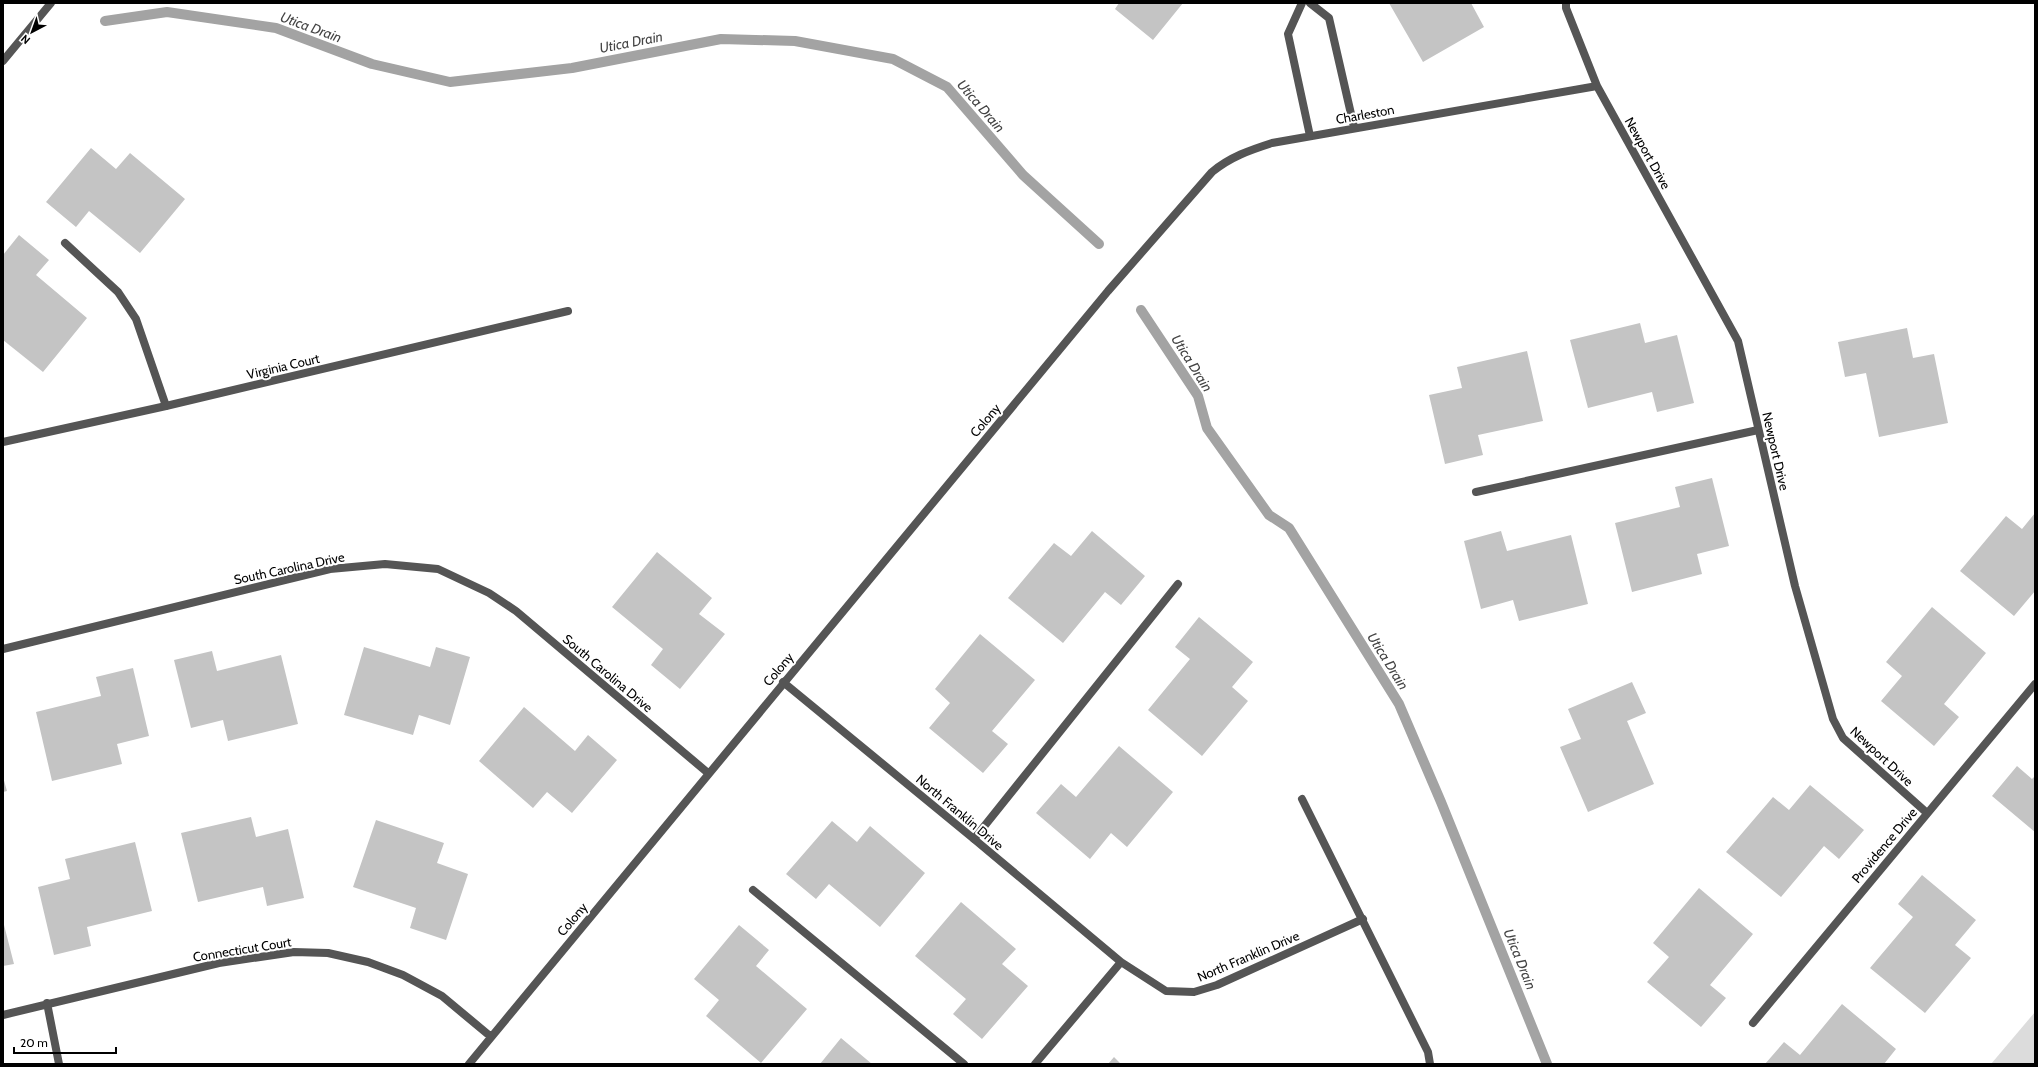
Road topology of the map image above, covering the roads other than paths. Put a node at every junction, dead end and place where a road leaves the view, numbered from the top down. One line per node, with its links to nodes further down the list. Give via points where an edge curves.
1 (51, 3): 5 (street)
2 (1302, 3): 8 (street, via 1288,34)
3 (1310, 3): 7 (street, via 1329,18)
4 (1566, 3): 6 (street)
5 (3, 61)
6 (1597, 86): 7 (street, Charleston); 13 (street, Newport Drive, via 1738,341)
7 (1354, 127): 8 (street, Charleston)
8 (1310, 136): 10 (street, Charleston, via 1272,143 1223,162)
9 (65, 243): 12 (street, via 118,292 136,319)
10 (1108, 291): 18 (street, Colony)
11 (568, 311): 12 (street, Virginia Court)
12 (166, 406): 14 (street, Virginia Court)
13 (1758, 430): 15 (street); 22 (street, Newport Drive, via 1795,586 1833,719 1843,738)
14 (3, 442)
15 (1476, 492)
16 (1178, 584): 23 (street)
17 (3, 649): 20 (street, South Carolina Drive, via 330,569 385,564 438,569 489,593 516,611)
18 (783, 682): 20 (street, Colony); 23 (street, North Franklin Drive)
19 (2035, 684): 22 (street, Providence Drive)
20 (708, 773): 30 (street, Colony)
21 (1302, 799): 25 (street)
22 (1927, 813): 29 (street, Providence Drive)
23 (974, 839): 26 (street, North Franklin Drive)
24 (754, 890): 33 (street)
25 (1363, 919): 26 (street, North Franklin Drive, via 1217,985 1194,992 1166,991); 35 (street, via 1428,1052)
26 (1121, 962): 34 (street)
27 (47, 1003): 28 (street, Connecticut Court); 30 (street, Connecticut Court, via 219,963 294,952 328,953 368,962 403,975 442,996); 31 (street)
28 (3, 1015)
29 (1753, 1023)
30 (490, 1036): 32 (street, Colony)
31 (59, 1064)
32 (469, 1064)
33 (964, 1064)
34 (1035, 1064)
35 (1430, 1064)

